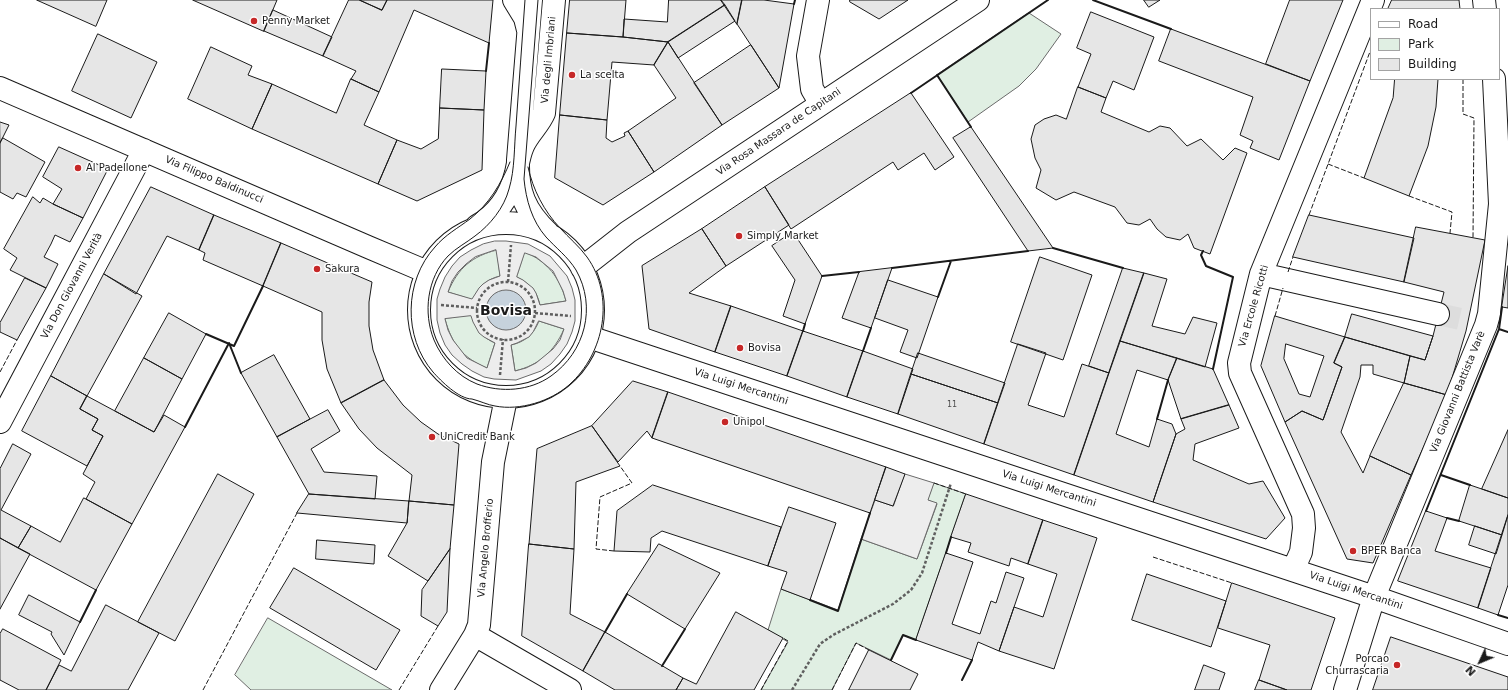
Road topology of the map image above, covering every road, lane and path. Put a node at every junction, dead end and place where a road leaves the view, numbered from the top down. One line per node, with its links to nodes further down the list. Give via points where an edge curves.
1 (514, 0): 7 (street, Via degli Imbriani, via 526,21)
2 (531, 0): 7 (street, Via degli Imbriani)
3 (554, 0): 12 (street, Via degli Imbriani, via 546,105 541,120 523,145)
4 (818, 0): 10 (street, via 808,56 812,89)
5 (978, 0): 10 (street, Via Rosa Massara de Capitani)
6 (1373, 0): 18 (street, Via Ercole Ricotti)
7 (528, 37): 12 (street, Via degli Imbriani)
8 (1494, 80): 32 (street, Via Giovanni Battista Varè, via 1500,204 1489,314 1477,323)
9 (0, 88): 11 (street, Via Filippo Baldinucci)
10 (821, 104): 16 (street, Via Rosa Massara de Capitani, via 628,232)
11 (144, 150): 17 (street, Via Filippo Baldinucci, via 420,269); 29 (street, Via Don Giovanni Verità)
12 (518, 160): 13 (street, Via degli Imbriani, via 513,183 502,206 489,218); 14 (street, Via degli Imbriani, via 519,184 527,207 538,223)
13 (462, 235): 14 (street, via 493,224 513,223 548,234); 17 (street, via 438,255)
14 (561, 243): 16 (street)
15 (511, 245): 19 (path)
16 (582, 268): 25 (street, via 592,298)
17 (429, 269): 28 (street, via 423,284 419,310 424,339 430,353 450,378 464,387 478,393)
18 (1262, 274): 23 (street); 31 (street, Via Ercole Ricotti, via 1239,363 1240,374 1303,514 1304,528 1300,552)
19 (508, 282): 21 (path, via 494,284 487,289); 22 (path, via 515,283 528,292)
20 (441, 305): 21 (path)
21 (477, 308): 26 (path, via 484,329)
22 (535, 313): 24 (path); 26 (path, via 532,323 525,332 518,337)
23 (1438, 314)
24 (571, 316)
25 (589, 337): 28 (street, via 574,365 558,380 535,393); 30 (street, Via Luigi Mercantini)
26 (503, 339): 27 (path)
27 (500, 376)
28 (506, 398): 33 (street, Via Angelo Brofferio, via 494,462 479,625)
29 (0, 422)
30 (959, 460): 31 (street, Via Luigi Mercantini); 37 (path, via 922,573 911,590 893,604 820,644)
31 (1293, 570): 32 (street, Via Luigi Mercantini)
32 (1374, 597): 34 (street, Via Luigi Mercantini); 38 (street, Via Giovanni Battista Varè)
33 (475, 635): 35 (street, Via Angelo Brofferio); 36 (street)
34 (1508, 644)
35 (441, 690)
36 (570, 690)
37 (792, 690)
38 (1345, 690)

